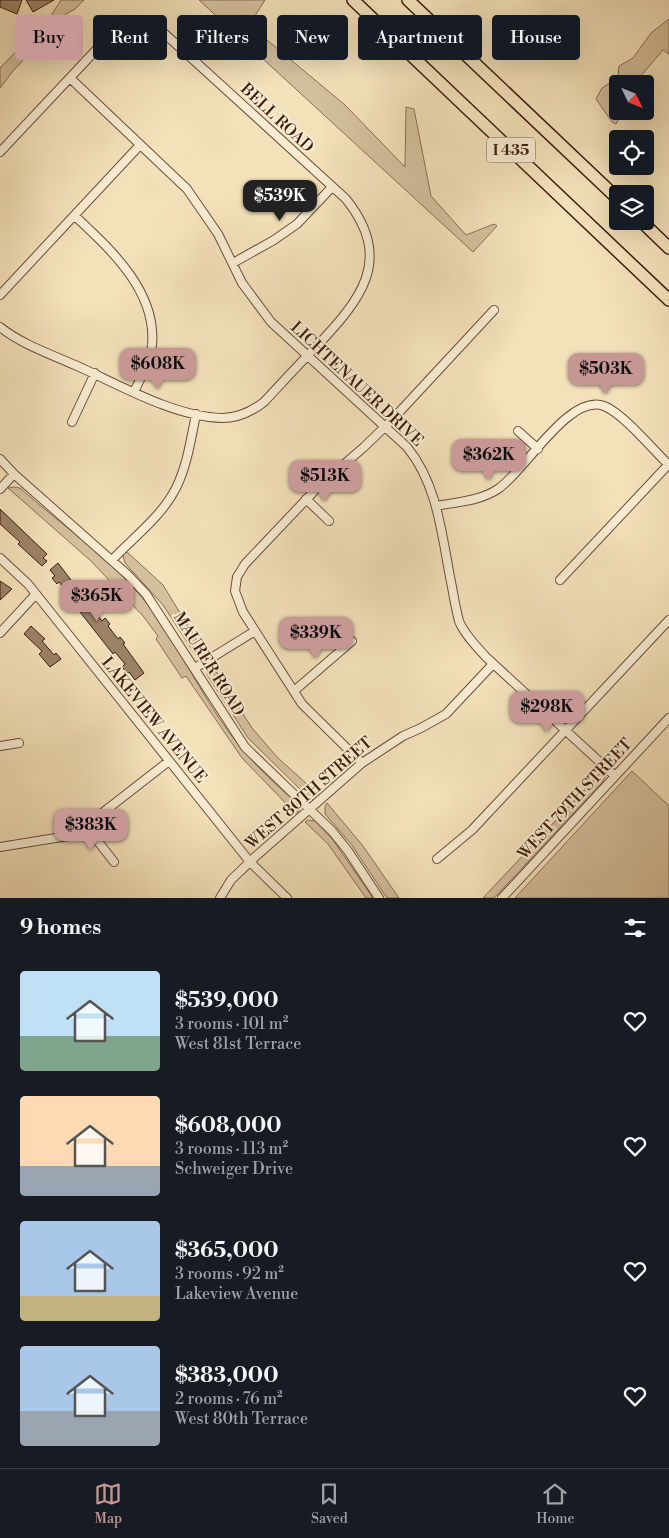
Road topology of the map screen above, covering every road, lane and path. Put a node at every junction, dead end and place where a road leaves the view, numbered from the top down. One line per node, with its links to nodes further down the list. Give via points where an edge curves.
1 (354, 0): 13 (highway, I 435)
2 (408, 0): 7 (highway, I 435)
3 (70, 78): 4 (street, LICHTENAUER DRIVE); 5 (street, BELL ROAD); 6 (street, BELL ROAD, via 120,28 136,24 156,28)
4 (140, 145): 8 (street); 11 (street, LICHTENAUER DRIVE, via 168,169 206,213)
5 (0, 152)
6 (332, 187): 11 (street, via 297,224); 16 (street, BELL ROAD, via 357,213 364,227 369,262 365,284 353,305)
7 (609, 190)
8 (74, 216): 12 (street); 18 (street, via 123,263 146,307 151,323 152,347)
9 (650, 230): 10 (highway)
10 (669, 248)
11 (233, 263): 16 (street, LICHTENAUER DRIVE, via 242,283 271,322)
12 (0, 295)
13 (669, 300)
14 (494, 310): 21 (street)
15 (0, 327): 17 (street, BELL ROAD)
16 (308, 355): 19 (street, BELL ROAD, via 264,402 249,412 223,418); 21 (street, LICHTENAUER DRIVE)
17 (95, 374): 18 (street, BELL ROAD); 20 (street)
18 (134, 392): 19 (street, BELL ROAD)
19 (196, 414): 32 (street, via 185,464 174,491 161,510)
20 (72, 422)
21 (385, 427): 28 (street); 29 (street, LICHTENAUER DRIVE, via 418,460 429,480)
22 (518, 431): 23 (street)
23 (538, 449): 25 (street, via 566,418 579,408 592,404 604,406 618,415); 29 (street, via 509,481 496,490 483,497)
24 (0, 459): 26 (street, MAURER ROAD)
25 (669, 465): 33 (street)
26 (14, 474): 27 (street); 32 (street, MAURER ROAD)
27 (0, 489)
28 (306, 499): 30 (street); 36 (street, via 237,577 235,591)
29 (436, 506): 39 (street, LICHTENAUER DRIVE, via 460,622 473,643)
30 (330, 520)
31 (0, 558): 34 (street, LAKEVIEW AVENUE)
32 (112, 560): 40 (street, MAURER ROAD, via 154,603)
33 (560, 580)
34 (36, 594): 37 (street); 46 (street, LAKEVIEW AVENUE)
35 (669, 620): 43 (street)
36 (255, 631): 40 (street); 41 (street)
37 (0, 633)
38 (352, 641): 41 (street)
39 (493, 664): 43 (street, LICHTENAUER DRIVE); 47 (street, WEST 80TH STREET, via 446,714 403,736)
40 (195, 668): 49 (street, MAURER ROAD, via 245,747)
41 (294, 691): 47 (street, via 317,721)
42 (669, 718): 48 (street, WEST 79TH STREET)
43 (565, 730): 48 (street, LICHTENAUER DRIVE); 52 (street, via 472,830)
44 (19, 743): 45 (street)
45 (0, 746)
46 (169, 761): 50 (street); 54 (street, LAKEVIEW AVENUE)
47 (362, 763): 49 (street, WEST 80TH STREET)
48 (615, 776): 58 (street, WEST 79TH STREET)
49 (309, 809): 54 (street, WEST 80TH STREET); 57 (street, MAURER ROAD, via 348,851)
50 (86, 826): 51 (street, via 65,838); 53 (street)
51 (0, 847)
52 (437, 859)
53 (114, 862)
54 (250, 862): 55 (street, WEST 80TH STREET, via 231,880); 56 (street, LAKEVIEW AVENUE)
55 (220, 898)
56 (287, 898)
57 (379, 898)
58 (502, 898)

